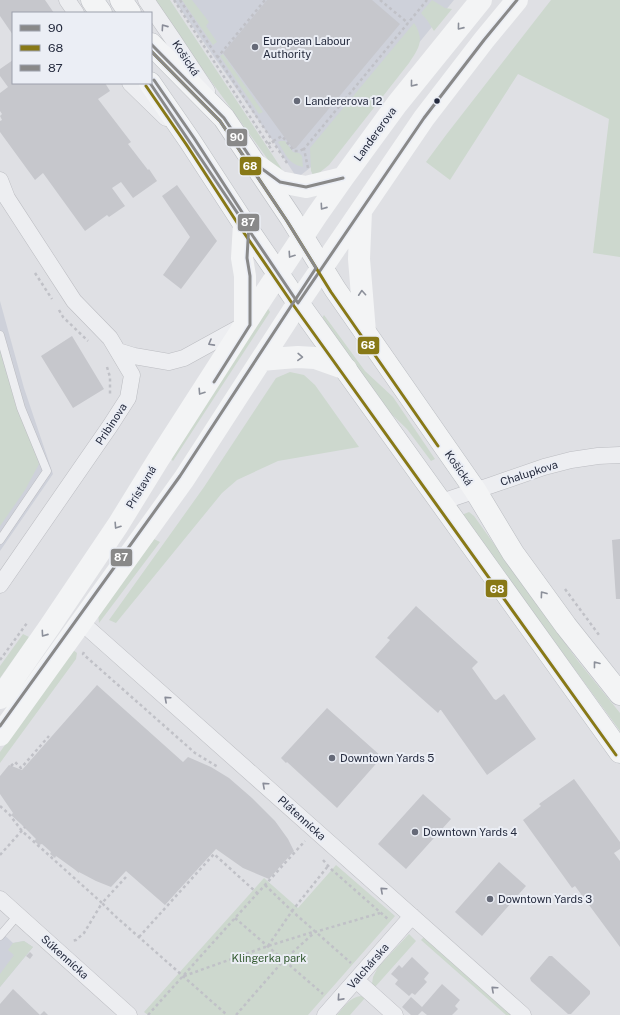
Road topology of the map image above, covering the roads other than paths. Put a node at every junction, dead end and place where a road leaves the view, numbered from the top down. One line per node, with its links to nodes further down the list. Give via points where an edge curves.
1 (67, 0): 7 (street)
2 (92, 0): 8 (main road)
3 (121, 0): 9 (main road)
4 (146, 0): 13 (street, Košická, one-way to 4)
5 (481, 0): 16 (main road, Landererova, one-way to 16, via 397,104)
6 (517, 0): 18 (main road, via 424,118)
7 (75, 12)
8 (100, 12)
9 (129, 12)
10 (152, 45): 13 (main road, Košická)
11 (131, 84): 14 (street)
12 (151, 84): 14 (main road)
13 (224, 118): 15 (main road, Košická)
14 (190, 142): 19 (main road)
15 (254, 163): 16 (main road, via 280,182 306,186); 20 (main road, Košická)
16 (343, 178): 20 (main road, Landererova, one-way to 20)
17 (0, 180): 27 (street, Pribinova, via 7,198 74,302 110,338)
18 (360, 211): 21 (main road); 25 (main road, one-way to 18, via 359,259)
19 (244, 224): 22 (main road); 24 (main road, via 242,258 245,276)
20 (303, 236): 21 (main road, Košická); 22 (main road, Landererova, one-way to 22)
21 (322, 268): 23 (main road); 25 (main road, Košická)
22 (278, 274): 23 (main road); 24 (main road, Prístavná)
23 (298, 303): 28 (main road); 29 (main road)
24 (245, 324): 27 (street, one-way to 27, via 184,358 169,362); 37 (main road, Prístavná, one-way to 37, via 118,525)
25 (365, 332): 31 (main road, Košická)
26 (0, 335): 33 (lane, via 22,408 47,471)
27 (118, 351): 34 (street, Pribinova, via 132,375 128,398)
28 (261, 360): 29 (main road, one-way to 29, via 314,358); 35 (main road, via 184,479)
29 (346, 369): 32 (main road)
30 (620, 455): 31 (street, Chalupkova, via 571,460)
31 (475, 490): 32 (street, Chalupkova); 36 (main road, Košická, one-way to 31, via 513,553)
32 (441, 502): 39 (main road)
33 (0, 540)
34 (0, 584)
35 (81, 622): 38 (main road); 42 (street, Plátennícka, one-way to 35)
36 (620, 694)
37 (0, 698)
38 (0, 735)
39 (620, 752)
40 (0, 899): 41 (street, Súkennícka)
41 (18, 915): 43 (lane); 45 (street, Súkennícka)
42 (412, 916): 44 (street, Valchárska); 48 (street, Plátennícka, one-way to 42)
43 (0, 936)
44 (355, 973): 46 (street, Valchárska, one-way to 46); 47 (street)
45 (129, 1015)
46 (325, 1015)
47 (395, 1015)
48 (523, 1015)

